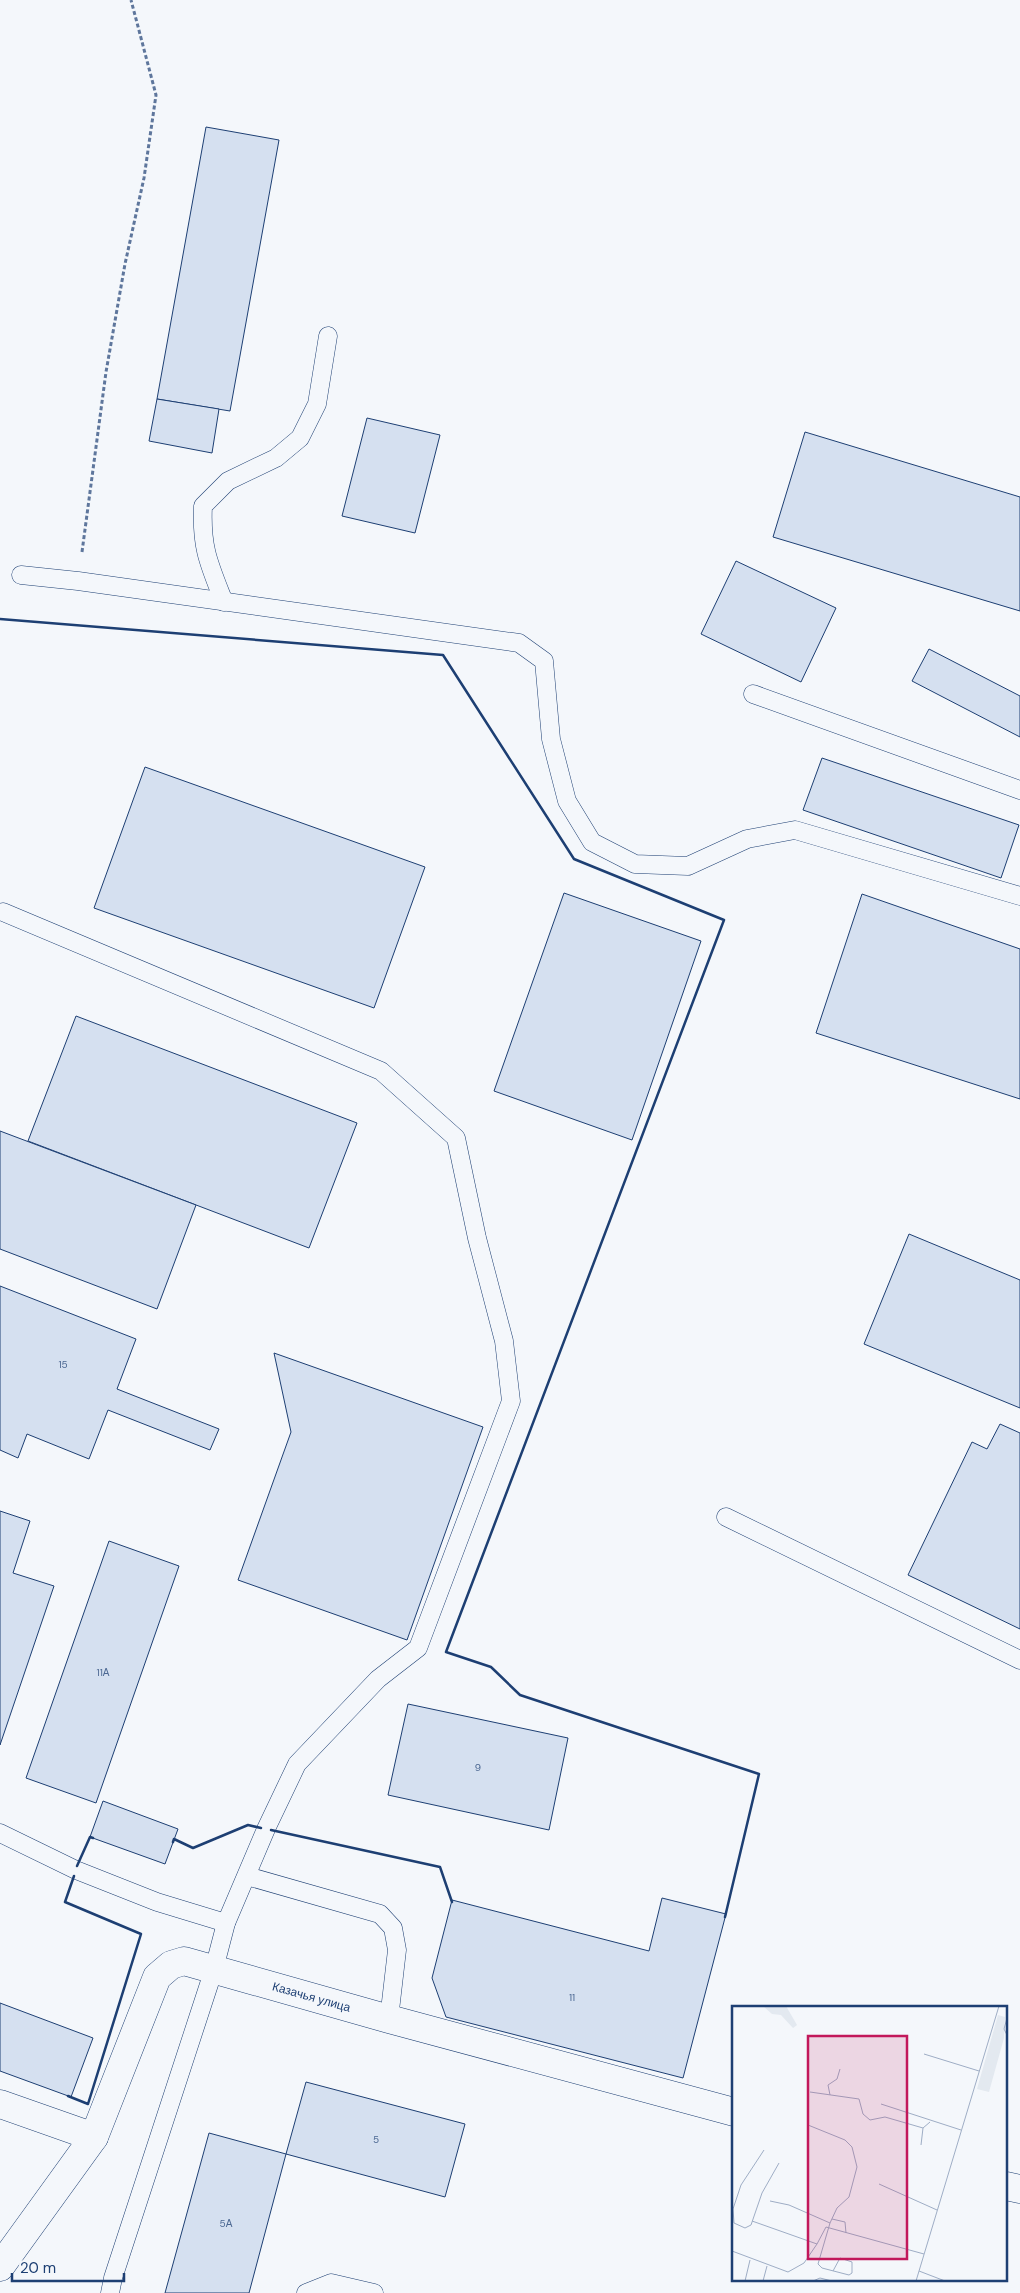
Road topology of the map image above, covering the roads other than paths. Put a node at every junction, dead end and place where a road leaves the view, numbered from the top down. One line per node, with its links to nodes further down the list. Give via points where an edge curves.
1 (328, 336): 3 (lane, via 318,404 300,438 276,458 228,481 203,506 205,553)
2 (21, 575): 3 (lane)
3 (224, 602): 6 (lane, via 519,643 544,661 551,739 567,801 592,842 635,864 688,866 747,839 795,830)
4 (753, 694): 5 (lane)
5 (1020, 790)
6 (1020, 896)
7 (2, 912): 11 (lane, via 382,1071 456,1138 477,1238 504,1341 511,1401 418,1648 378,1679 297,1764)
8 (726, 1517): 9 (lane)
9 (1020, 1660)
10 (0, 1833): 12 (lane, via 76,1870 156,1902)
11 (247, 1876): 12 (lane); 14 (lane, via 380,1914 393,1928 397,1950)
12 (226, 1923): 13 (lane)
13 (214, 1969): 14 (street, Казачья улица); 17 (street, Казачья улица, via 184,1961 171,1965 157,1977); 19 (lane)
14 (389, 2019): 16 (street, Казачья улица)
15 (0, 2104): 17 (street)
16 (732, 2111)
17 (94, 2137): 18 (street, Казачья улица)
18 (0, 2267)
19 (110, 2293)
20 (306, 2293): 21 (lane, via 332,2283)
21 (374, 2293)

